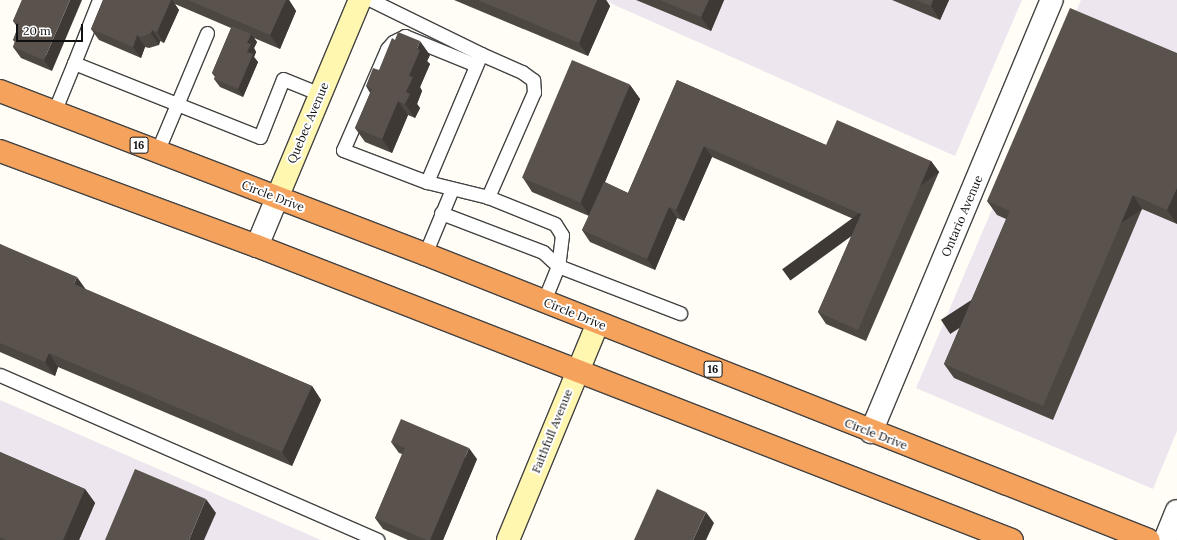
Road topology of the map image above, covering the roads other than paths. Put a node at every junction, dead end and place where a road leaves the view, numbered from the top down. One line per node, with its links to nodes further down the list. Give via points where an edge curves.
1 (99, 0): 7 (lane)
2 (360, 0): 9 (street, Quebec Avenue)
3 (371, 0): 6 (lane)
4 (1052, 0): 27 (street, Ontario Avenue)
5 (206, 34): 10 (lane)
6 (478, 59): 14 (lane); 14 (lane, via 405,36 393,42 387,49 343,150); 16 (lane, via 528,76 533,80 534,92)
7 (74, 63): 10 (lane); 11 (lane)
8 (0, 92): 11 (highway, Circle Drive / 16)
9 (320, 94): 10 (lane, via 283,79 260,137); 17 (street, Quebec Avenue)
10 (178, 103): 13 (lane)
11 (54, 112): 13 (highway, Circle Drive / 16)
12 (0, 150): 19 (highway)
13 (157, 152): 17 (highway, Circle Drive / 16)
14 (427, 182): 15 (lane)
15 (452, 189): 16 (lane); 18 (lane)
16 (488, 197): 21 (lane, via 555,224 562,236)
17 (277, 198): 19 (street, Quebec Avenue); 20 (highway, Circle Drive / 16)
18 (441, 213): 20 (lane); 21 (lane, via 543,252)
19 (257, 246): 25 (highway)
20 (425, 254): 22 (highway, Circle Drive / 16)
21 (558, 266): 22 (lane); 23 (lane)
22 (544, 301): 24 (highway, Circle Drive / 16)
23 (680, 313)
24 (598, 323): 25 (street, Faithfull Avenue); 27 (highway, Circle Drive / 16)
25 (576, 372): 29 (highway); 31 (street, Faithfull Avenue)
26 (0, 375): 30 (lane)
27 (871, 432): 32 (highway, Circle Drive / 16)
28 (1177, 512): 33 (street)
29 (1003, 538)
30 (378, 540)
31 (508, 540)
32 (1149, 540)
33 (1165, 540)

